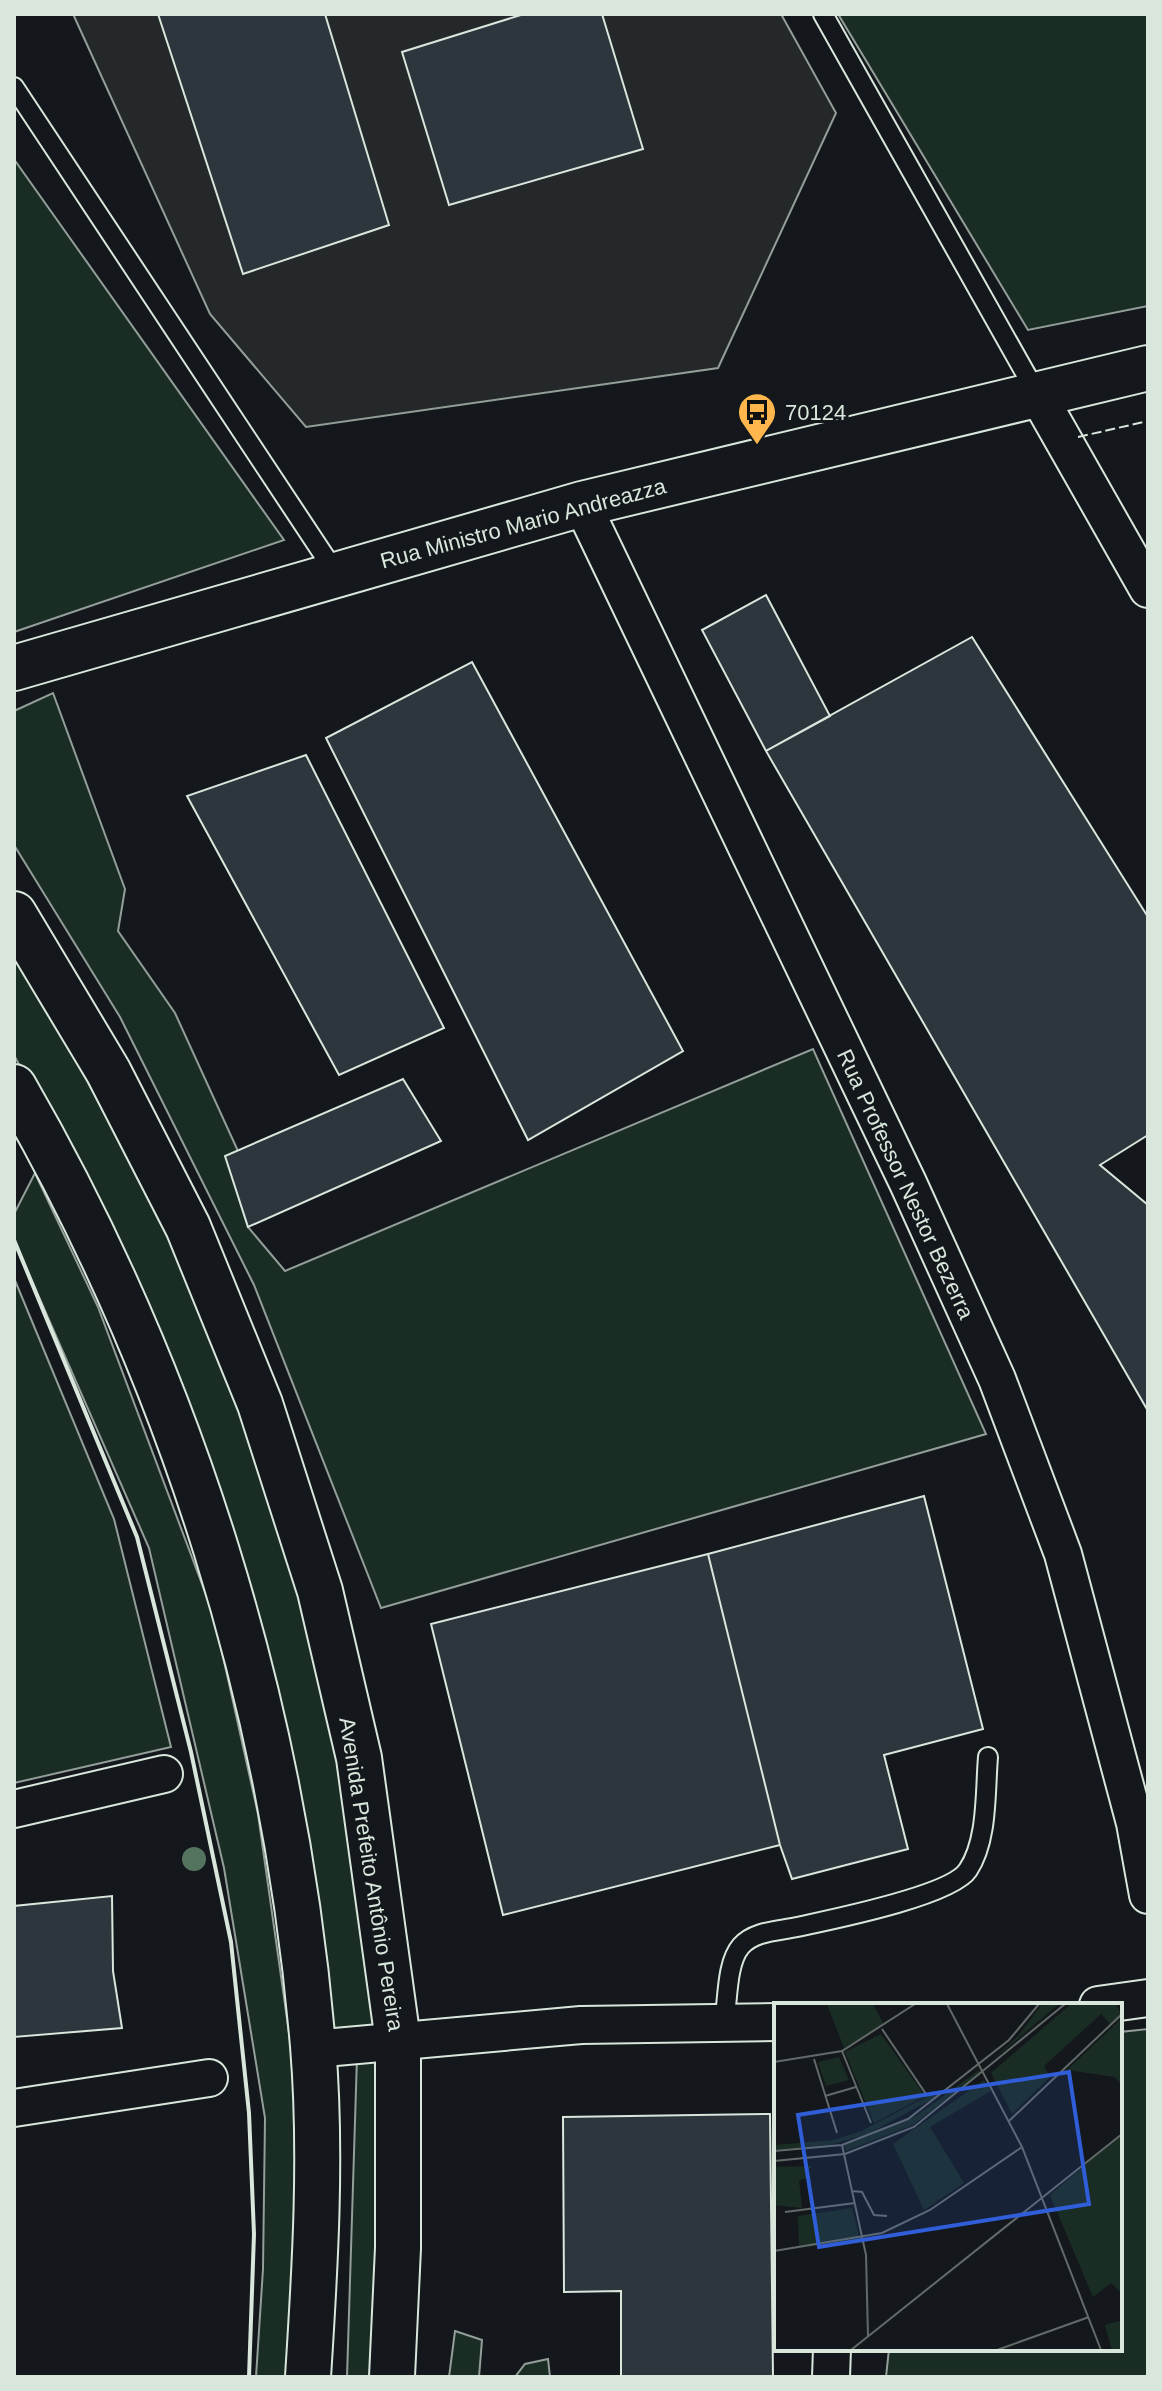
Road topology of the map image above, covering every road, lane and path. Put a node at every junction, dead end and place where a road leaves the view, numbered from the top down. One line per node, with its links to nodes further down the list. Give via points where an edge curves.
1 (823, 14): 4 (lane)
2 (14, 87): 6 (lane)
3 (1148, 368): 4 (street, Rua Ministro Mario Andreazza)
4 (1036, 392): 5 (street, Rua Ministro Mario Andreazza); 7 (street)
5 (582, 504): 6 (street, Rua Ministro Mario Andreazza); 14 (street, Rua Professor Nestor Bezerra, via 997,1379 1063,1554 1135,1823)
6 (337, 575): 8 (street, Rua Ministro Mario Andreazza)
7 (1148, 589)
8 (14, 668)
9 (14, 914): 19 (street, Avenida Prefeito Antônio Pereira, via 108,1071 188,1227 260,1404 320,1591 359,1758)
10 (14, 1087): 20 (street, via 118,1285 182,1447 239,1624 274,1769)
11 (988, 1757): 18 (lane, via 984,1812 967,1873 864,1914 749,1939 735,1956)
12 (164, 1774): 13 (street)
13 (14, 1809)
14 (1148, 1895)
15 (1148, 1998): 16 (street)
16 (1112, 2003)
17 (774, 2022): 18 (street)
18 (724, 2023): 19 (street, via 581,2025)
19 (398, 2041): 20 (street); 25 (street, Avenida Prefeito Antônio Pereira)
20 (313, 2049): 24 (street, via 316,2254)
21 (209, 2078): 22 (street)
22 (14, 2108)
23 (832, 2351): 26 (street)
24 (308, 2377)
25 (392, 2377)
26 (831, 2377)

